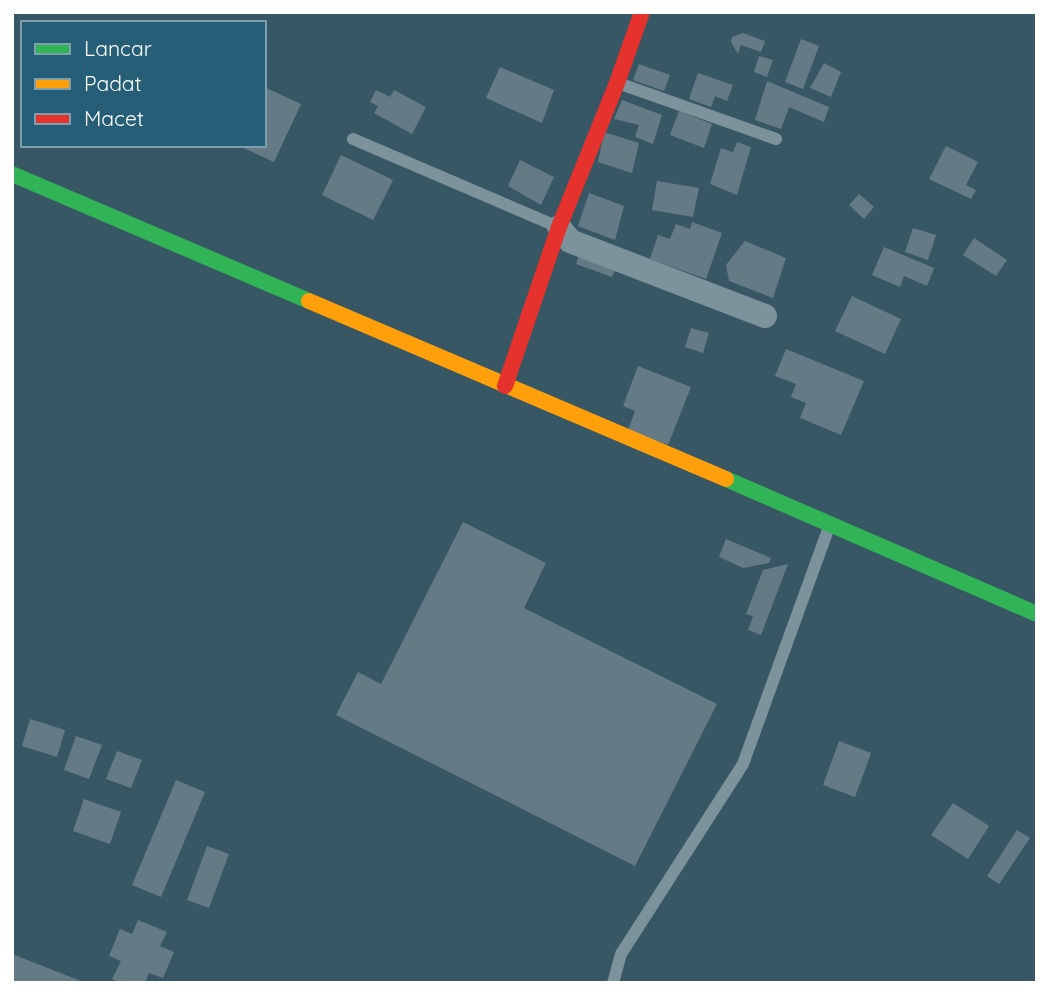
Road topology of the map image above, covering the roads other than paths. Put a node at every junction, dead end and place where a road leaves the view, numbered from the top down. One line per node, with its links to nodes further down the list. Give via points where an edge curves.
1 (642, 12): 2 (street)
2 (617, 83): 4 (lane); 6 (street)
3 (354, 139): 6 (lane)
4 (776, 139)
5 (12, 174): 8 (street)
6 (559, 227): 7 (street, via 570,241); 8 (street)
7 (765, 316)
8 (505, 386): 9 (street)
9 (831, 523): 10 (street); 11 (lane, via 743,764 621,954)
10 (1037, 614)
11 (613, 983)

